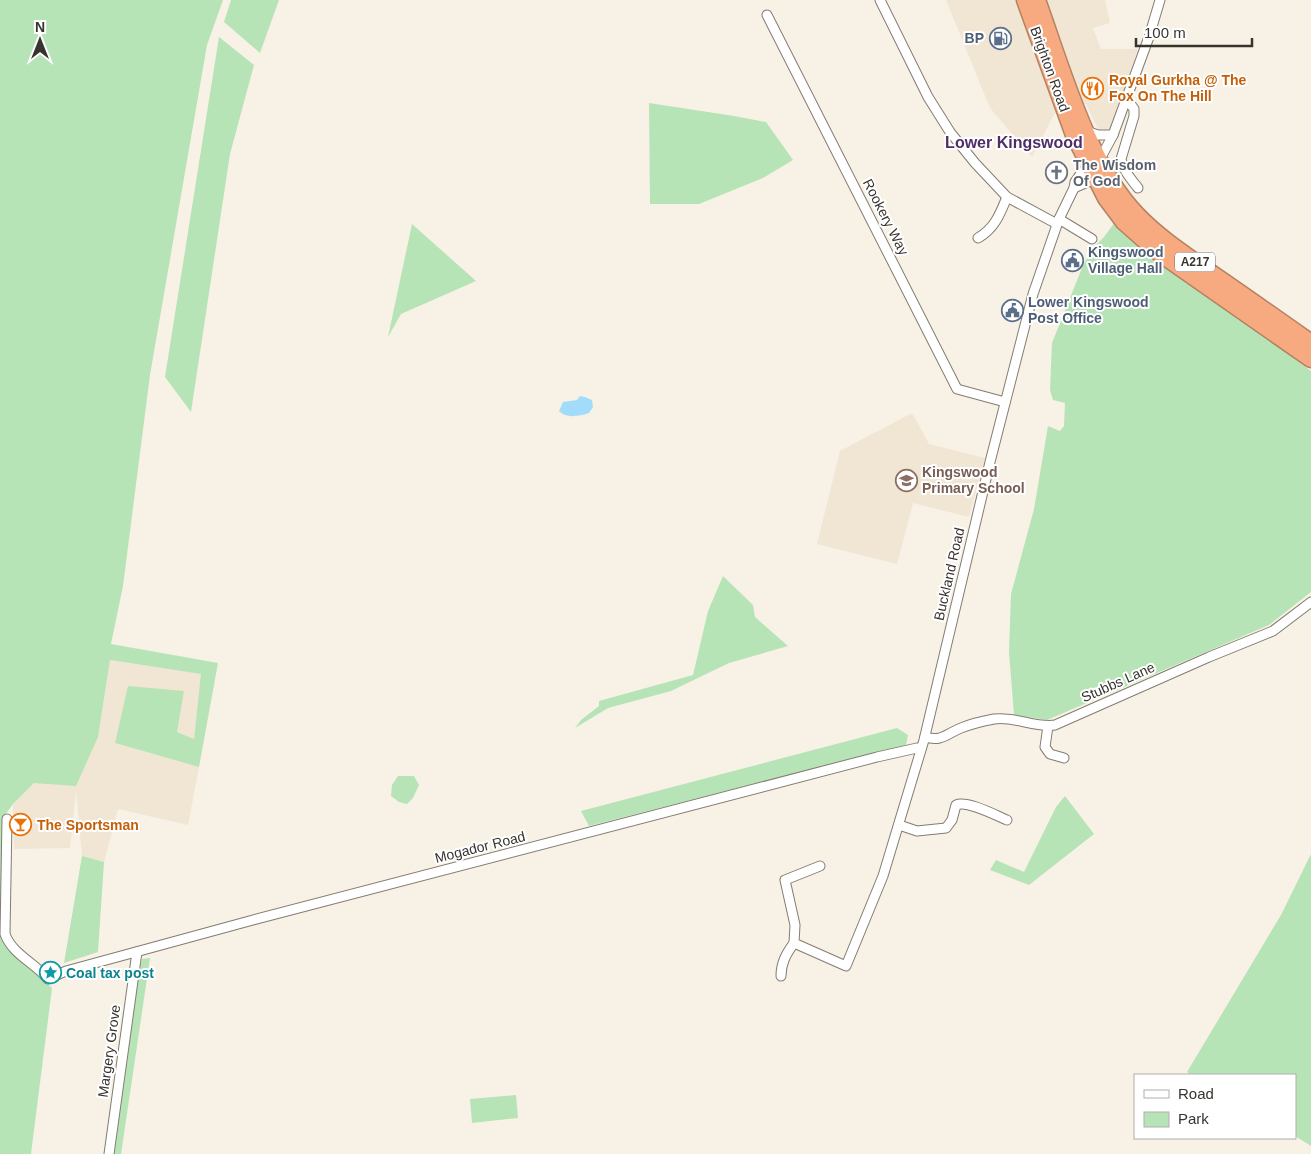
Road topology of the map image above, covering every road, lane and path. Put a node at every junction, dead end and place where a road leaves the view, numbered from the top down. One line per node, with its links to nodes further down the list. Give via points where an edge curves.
1 (880, 0): 11 (street, via 928,97 950,132)
2 (1025, 0): 9 (highway, Brighton Road / A217, via 1074,135)
3 (1037, 0): 7 (highway, Brighton Road / A217)
4 (1160, 0): 6 (street, Buckland Road)
5 (767, 14): 17 (street, Rookery Way, via 957,389)
6 (1126, 98): 8 (street, Buckland Road); 10 (street, via 1134,109 1134,116 1121,158)
7 (1086, 131): 8 (street); 9 (highway, Brighton Road / A217)
8 (1113, 136): 9 (street, Buckland Road)
9 (1095, 165): 12 (street, Buckland Road, via 1082,172 1075,182); 15 (highway, Brighton Road / A217, via 1122,198 1166,242); 16 (highway, Brighton Road / A217, via 1106,198 1139,236)
10 (1138, 188)
11 (1007, 197): 12 (street); 13 (street, via 997,221)
12 (1058, 222): 14 (street); 17 (street, Buckland Road, via 1033,294)
13 (978, 238)
14 (1092, 238)
15 (1311, 343)
16 (1311, 359)
17 (1005, 402): 20 (street, Buckland Road)
18 (1311, 602): 19 (street, Stubbs Lane, via 1264,635)
19 (1048, 726): 20 (street, via 996,718 959,729 943,738); 22 (street, via 1045,748 1050,754)
20 (925, 736): 21 (street, Buckland Road)
21 (921, 748): 25 (street, Buckland Road); 28 (street, Mogador Road)
22 (1064, 758)
23 (7, 819): 28 (street, Mogador Road, via 5,934 9,944 48,978)
24 (1007, 820): 25 (street, via 960,803 956,805 946,828 917,831)
25 (898, 825): 27 (street, Buckland Road, via 883,876 846,966)
26 (820, 866): 27 (street, via 785,880 796,925)
27 (794, 943): 29 (street, via 781,966)
28 (137, 952): 30 (street, Margery Grove)
29 (781, 976)
30 (109, 1154)

